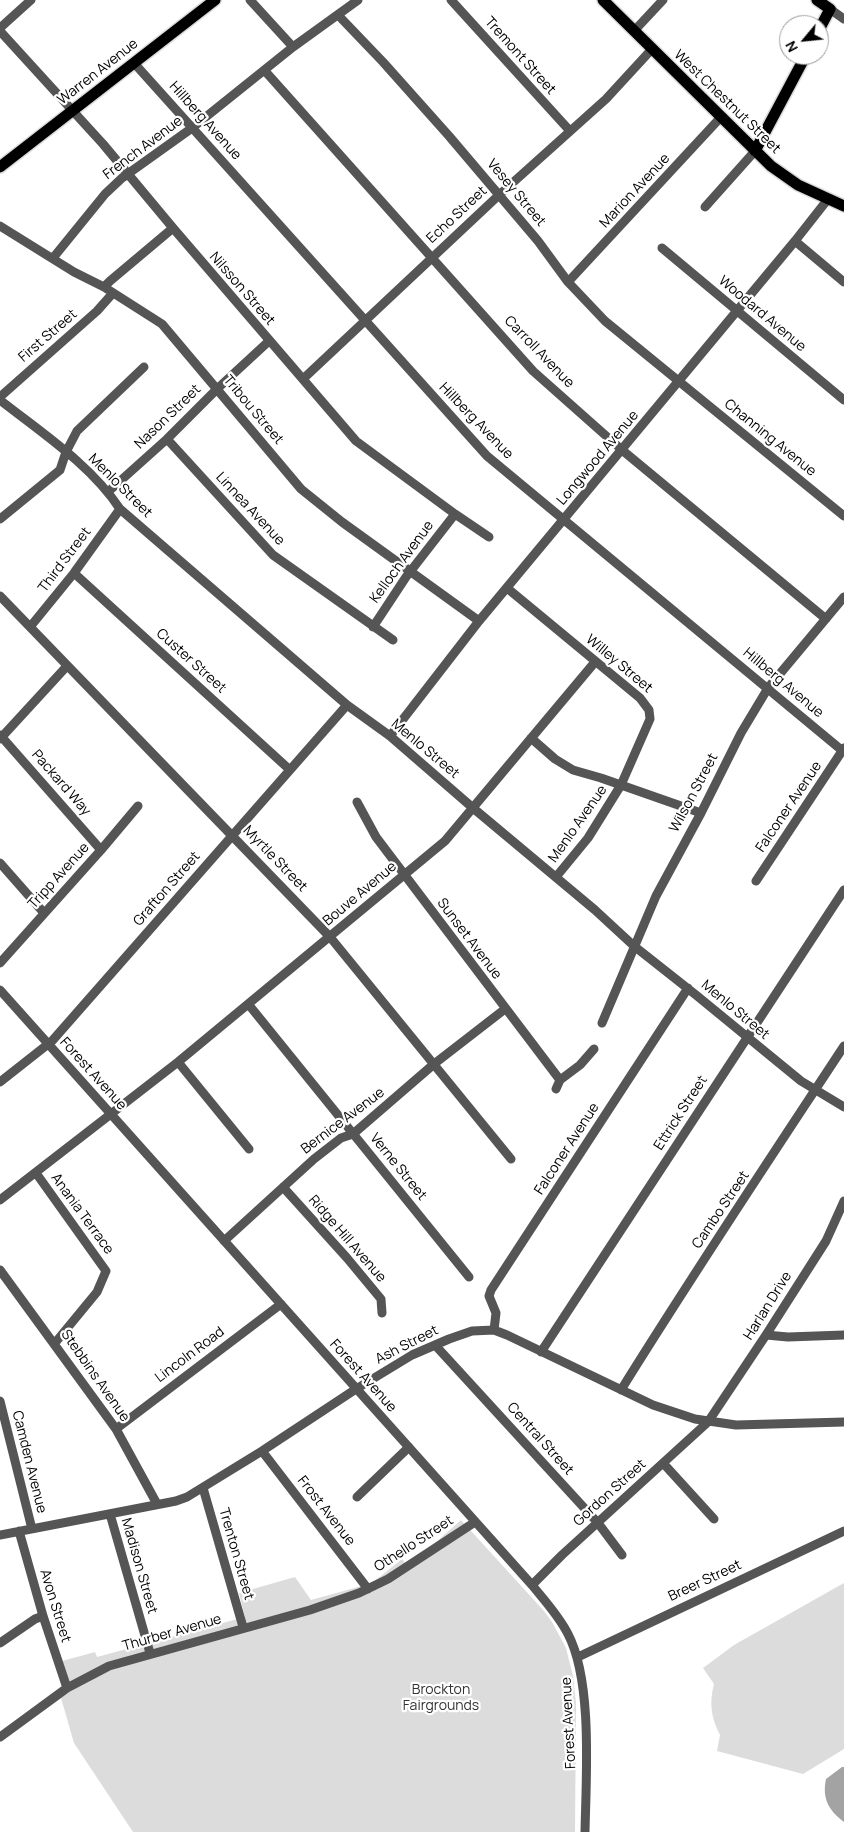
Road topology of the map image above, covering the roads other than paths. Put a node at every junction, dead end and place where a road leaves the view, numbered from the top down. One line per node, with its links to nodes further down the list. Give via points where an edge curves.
1 (31, 0): 13 (street)
2 (215, 0): 17 (main road, Warren Avenue)
3 (250, 0): 15 (street)
4 (358, 0): 10 (street, French Avenue)
5 (451, 0): 23 (street, Tremont Street)
6 (603, 0): 14 (main road, West Chestnut Street)
7 (663, 0): 14 (street)
8 (817, 0): 9 (main road)
9 (830, 9): 11 (main road); 12 (street)
10 (338, 15): 15 (street, French Avenue); 27 (street, Vesey Street)
11 (827, 15)
12 (844, 19)
13 (0, 30): 20 (street, Nilsson Street)
14 (634, 31): 16 (main road, West Chestnut Street)
15 (293, 47): 19 (street, French Avenue)
16 (652, 49): 21 (main road, West Chestnut Street); 23 (street, Echo Street, via 606,99)
17 (134, 63): 20 (main road, Warren Avenue); 22 (street, Hillberg Avenue)
18 (801, 65): 24 (main road)
19 (265, 71): 22 (street, French Avenue); 36 (street, Carroll Avenue)
20 (73, 111): 25 (main road, Warren Avenue); 26 (street, Nilsson Street)
21 (721, 117): 24 (main road, West Chestnut Street); 37 (street, Marion Avenue)
22 (192, 128): 26 (street, French Avenue); 42 (street, Hillberg Avenue)
23 (570, 131): 27 (street, Echo Street)
24 (755, 151): 28 (main road, West Chestnut Street, via 788,178); 30 (street)
25 (0, 167)
26 (128, 173): 32 (street, Nilsson Street); 35 (street, French Avenue, via 105,194)
27 (499, 195): 36 (street, Echo Street); 37 (street, Vesey Street)
28 (828, 199): 29 (main road, West Chestnut Street); 33 (street, Longwood Avenue)
29 (844, 206)
30 (705, 207)
31 (0, 226): 35 (street, Tribou Street)
32 (172, 228): 39 (street); 43 (street, Nilsson Street)
33 (796, 242): 38 (street); 41 (street, Longwood Avenue)
34 (662, 248): 41 (street, Woodard Avenue)
35 (53, 258): 39 (street, Tribou Street)
36 (432, 258): 42 (street, Echo Street); 51 (street, Carroll Avenue, via 533,371)
37 (568, 282): 46 (street, Vesey Street, via 605,321)
38 (844, 282)
39 (104, 288): 40 (street, Tribou Street)
40 (113, 293): 47 (street, Tribou Street, via 162,324); 48 (street, First Street)
41 (737, 311): 46 (street, Longwood Avenue); 49 (street, Woodard Avenue)
42 (365, 322): 45 (street, Echo Street); 58 (street, Hillberg Avenue, via 488,456)
43 (269, 341): 45 (street, Nilsson Street); 47 (street, Nason Street)
44 (144, 367): 52 (street, via 77,431)
45 (303, 379): 55 (street, Nilsson Street, via 356,441)
46 (679, 382): 51 (street, Longwood Avenue); 56 (street, Channing Avenue)
47 (217, 388): 50 (street, Nason Street); 60 (street, Tribou Street, via 301,489)
48 (0, 398): 52 (street, Menlo Street)
49 (844, 400)
50 (167, 439): 53 (street, Nason Street); 67 (street, Linnea Avenue, via 273,555)
51 (622, 450): 58 (street, Longwood Avenue); 65 (street, Carroll Avenue)
52 (66, 452): 53 (street, Menlo Street); 57 (street, via 60,470)
53 (109, 491): 54 (street, Menlo Street)
54 (120, 509): 61 (street, Third Street); 73 (street, Menlo Street)
55 (455, 514): 59 (street, Nilsson Street); 60 (street, Kelloch Avenue)
56 (844, 516)
57 (0, 519)
58 (564, 520): 62 (street, Longwood Avenue); 72 (street, Hillberg Avenue)
59 (489, 537)
60 (411, 571): 66 (street, Tribou Street); 67 (street, Kelloch Avenue)
61 (74, 573): 68 (street, Third Street); 78 (street, Custer Street)
62 (507, 588): 66 (street, Longwood Avenue); 70 (street, Willey Street)
63 (0, 596): 68 (street, Myrtle Street)
64 (844, 597): 65 (street, Wilson Street)
65 (826, 619): 72 (street, Wilson Street)
66 (479, 621): 74 (street, Longwood Avenue)
67 (373, 626): 69 (street, Linnea Avenue)
68 (30, 627): 71 (street, Myrtle Street)
69 (393, 640)
70 (595, 662): 76 (street, Bouve Avenue); 79 (street, Willey Street, via 640,698 650,715)
71 (67, 666): 75 (street); 84 (street, Myrtle Street)
72 (768, 688): 77 (street, Hillberg Avenue); 83 (street, Wilson Street, via 741,732)
73 (347, 705): 74 (street, Menlo Street); 78 (street, Grafton Street)
74 (390, 736): 82 (street, Menlo Street)
75 (1, 737): 85 (street, Packard Way)
76 (531, 738): 79 (street, via 573,770); 82 (street, Bouve Avenue)
77 (844, 750): 89 (street, Falconer Avenue)
78 (290, 770): 84 (street, Grafton Street)
79 (621, 785): 83 (street); 88 (street, Menlo Avenue, via 588,838)
80 (357, 802): 87 (street, Sunset Avenue, via 376,837)
81 (138, 806): 85 (street, Tripp Avenue)
82 (473, 808): 87 (street, Bouve Avenue, via 445,841); 88 (street, Menlo Street)
83 (701, 813): 93 (street, Wilson Street, via 666,876)
84 (233, 836): 92 (street, Myrtle Street); 101 (street, Grafton Street)
85 (102, 850): 91 (street, Tripp Avenue)
86 (0, 863): 91 (street)
87 (405, 876): 92 (street, Bouve Avenue); 98 (street, Sunset Avenue)
88 (556, 878): 93 (street, Menlo Street)
89 (756, 881)
90 (844, 890): 100 (street, Ettrick Street)
91 (44, 913): 94 (street, Tripp Avenue)
92 (330, 937): 97 (street, Bouve Avenue); 105 (street, Myrtle Street)
93 (634, 946): 95 (street, Menlo Street); 99 (street, Wilson Street)
94 (0, 963)
95 (688, 988): 100 (street, Menlo Street); 122 (street, Falconer Avenue, via 491,1290 489,1296 496,1313)
96 (0, 990): 101 (street, Forest Avenue)
97 (249, 1005): 104 (street, Bouve Avenue); 110 (street, Verne Street)
98 (506, 1009): 103 (street, Sunset Avenue, via 558,1084); 105 (street, Bernice Avenue)
99 (602, 1023)
100 (747, 1038): 107 (street, Menlo Street); 127 (street, Ettrick Street)
101 (48, 1045): 106 (street, Grafton Street); 109 (street, Forest Avenue)
102 (844, 1046): 107 (street, Cambo Street)
103 (594, 1049)
104 (178, 1062): 109 (street, Bouve Avenue); 111 (street)
105 (434, 1064): 110 (street, Bernice Avenue); 112 (street, Myrtle Street)
106 (0, 1082)
107 (815, 1091): 108 (street, Menlo Street); 129 (street, Cambo Street)
108 (844, 1106)
109 (111, 1115): 113 (street, Bouve Avenue); 117 (street, Forest Avenue)
110 (354, 1134): 114 (street, Bernice Avenue, via 334,1143); 119 (street, Verne Street)
111 (249, 1149)
112 (511, 1159)
113 (36, 1173): 115 (street, Bouve Avenue); 125 (street, Anania Terrace, via 106,1271 97,1292)
114 (282, 1187): 117 (street, Bernice Avenue); 121 (street, Ridge Hill Avenue, via 381,1299)
115 (0, 1200)
116 (844, 1201): 123 (street, Harlan Drive, via 826,1241)
117 (224, 1241): 120 (street, Forest Avenue)
118 (0, 1270): 125 (street, Stebbins Avenue)
119 (469, 1277)
120 (281, 1304): 128 (street, Forest Avenue); 133 (street, Lincoln Road)
121 (382, 1312)
122 (494, 1330): 126 (street, Ash Street, via 472,1331); 127 (street, Ash Street)
123 (766, 1335): 124 (street); 131 (street, Harlan Drive)
124 (844, 1335)
125 (55, 1343): 133 (street, Stebbins Avenue)
126 (435, 1345): 128 (street, Ash Street, via 400,1361); 143 (street, Central Street)
127 (541, 1352): 129 (street, Ash Street)
128 (356, 1389): 134 (street, Forest Avenue); 135 (street, Ash Street)
129 (621, 1390): 131 (street, Ash Street, via 669,1412)
130 (0, 1401): 144 (street, Camden Avenue)
131 (708, 1422): 132 (street, Ash Street, via 736,1425); 136 (street, Gordon Street)
132 (844, 1422)
133 (116, 1429): 139 (street, Stebbins Avenue)
134 (408, 1447): 138 (street); 142 (street, Forest Avenue)
135 (262, 1451): 137 (street, Ash Street); 150 (street, Frost Avenue)
136 (663, 1463): 141 (street); 143 (street, Gordon Street)
137 (203, 1488): 139 (street, Ash Street, via 187,1497); 152 (street, Trenton Street)
138 (358, 1497)
139 (157, 1504): 140 (street, Ash Street)
140 (110, 1514): 144 (street, Ash Street); 154 (street, Madison Street)
141 (714, 1519)
142 (474, 1522): 149 (street, Forest Avenue); 150 (street, Othello Street)
143 (598, 1523): 148 (street, Central Street); 149 (street, Gordon Street)
144 (32, 1529): 145 (street, Ash Street)
145 (19, 1531): 147 (street, Ash Street); 151 (street, Avon Street)
146 (844, 1531): 155 (street, Breer Street)
147 (0, 1535)
148 (622, 1555)
149 (532, 1585): 155 (street, Forest Avenue, via 560,1619)
150 (368, 1589): 152 (street, Thurber Avenue, via 310,1610)
151 (43, 1616): 153 (street); 156 (street, Avon Street)
152 (244, 1628): 154 (street, Thurber Avenue)
153 (0, 1643)
154 (150, 1653): 156 (street, Thurber Avenue, via 109,1666)
155 (578, 1657): 158 (street, Forest Avenue, via 586,1743)
156 (67, 1688): 157 (street, Thurber Avenue)
157 (0, 1737)
158 (585, 1832)

